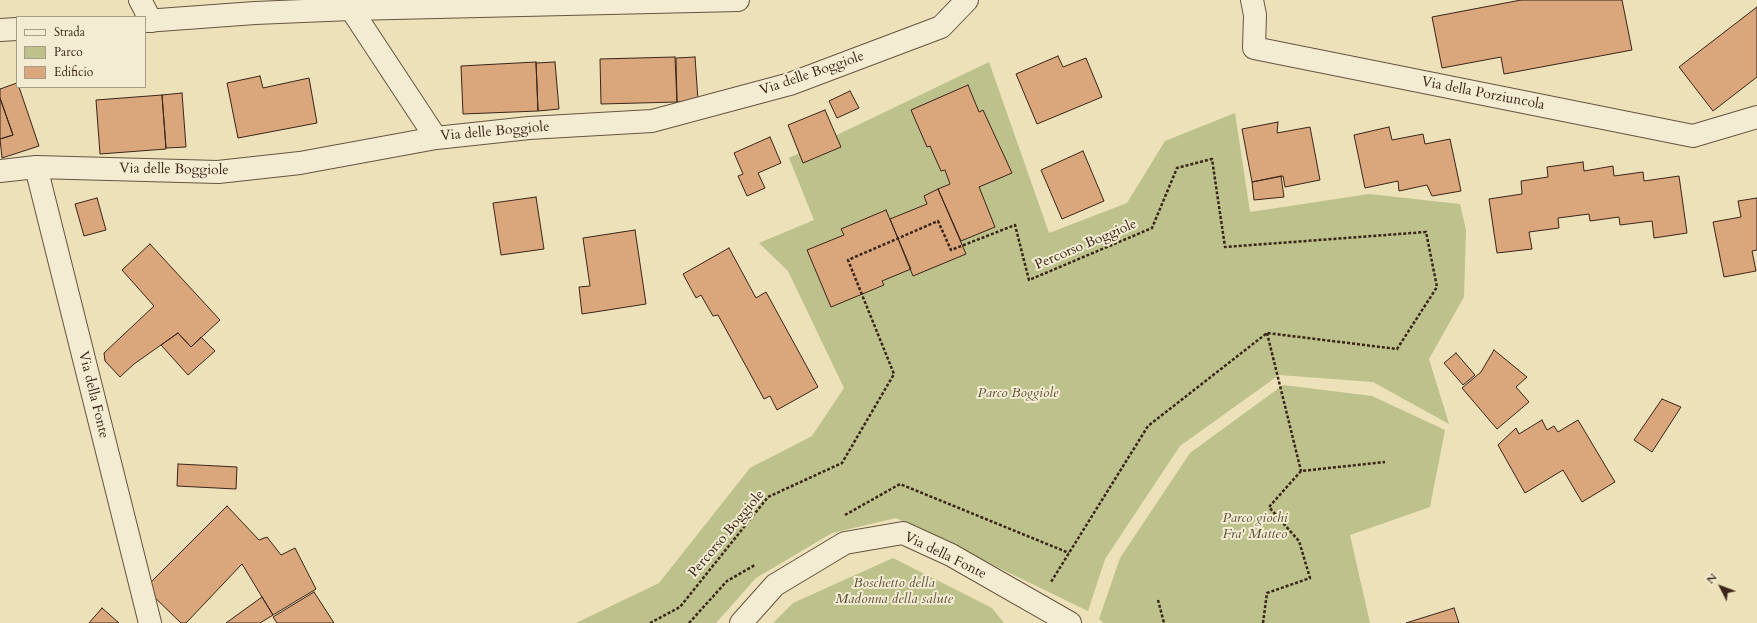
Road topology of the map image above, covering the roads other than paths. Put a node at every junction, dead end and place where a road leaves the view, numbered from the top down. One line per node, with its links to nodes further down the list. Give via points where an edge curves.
1 (140, 0): 6 (street)
2 (738, 0): 5 (street)
3 (967, 0): 10 (street, Via delle Boggiole, via 941,27 790,84 652,121 529,128)
4 (1252, 0): 9 (street, Via della Porziuncola, via 1254,48 1693,136)
5 (349, 4): 6 (street); 10 (street)
6 (148, 21)
7 (16, 29): 8 (street)
8 (0, 30)
9 (1757, 117)
10 (436, 138): 11 (street, Via delle Boggiole, via 300,163 218,172)
11 (36, 167): 12 (street, Via delle Boggiole); 13 (street, Via della Fonte)
12 (0, 171)
13 (150, 623)
14 (742, 623): 15 (street, Via della Fonte, via 775,585 845,543 903,533 951,555)
15 (1070, 623)

